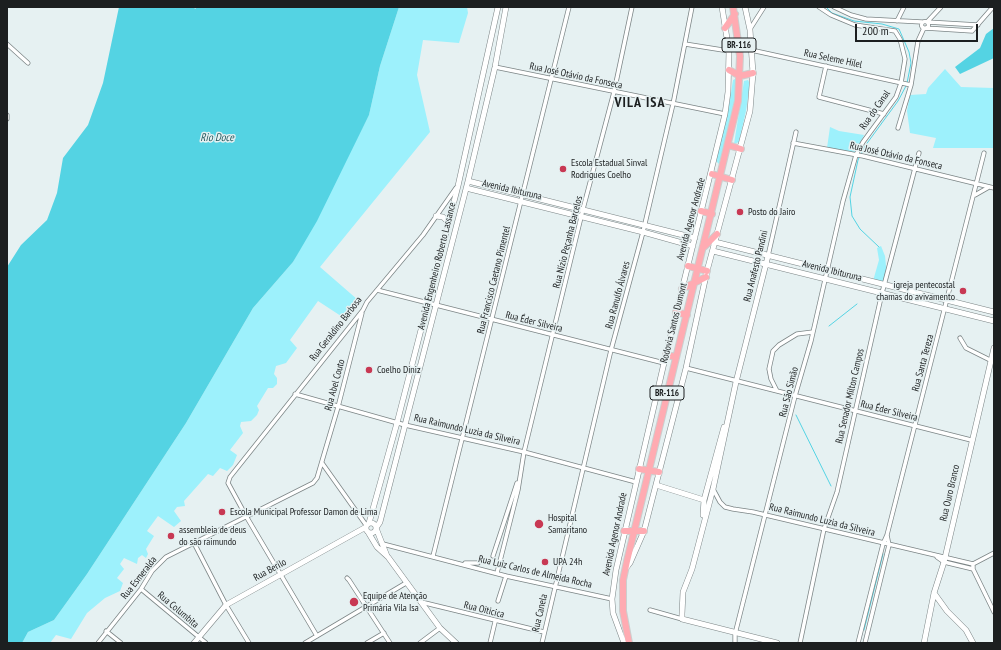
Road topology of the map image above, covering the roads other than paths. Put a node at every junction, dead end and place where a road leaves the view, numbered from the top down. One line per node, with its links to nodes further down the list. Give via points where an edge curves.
1 (498, 7): 42 (street, Avenida Engenheiro Roberto Lassance)
2 (506, 7): 29 (street, Avenida Engenheiro Roberto Lassance)
3 (569, 7): 33 (street, Rua Francisco Caetano Pimentel)
4 (632, 7): 36 (street, Rua Nízio Peçanha Barcelos)
5 (692, 7): 24 (street, Rua Ranulfo Álvares)
6 (722, 7): 20 (street, Avenida Agenor Andrade)
7 (733, 7): 15 (highway, Rodovia Santos Dumont / BR-116)
8 (745, 7): 22 (street, Avenida Agenor Andrade)
9 (764, 7): 22 (street)
10 (819, 7): 34 (street, Rua do Canal, via 855,25 892,30 897,33 905,59)
11 (834, 7): 16 (street, via 866,19)
12 (904, 7): 16 (street)
13 (941, 7): 18 (street)
14 (993, 7): 19 (street)
15 (735, 14): 20 (highway); 32 (highway, Rodovia Santos Dumont / BR-116)
16 (897, 21): 17 (street)
17 (922, 22): 18 (street); 21 (street, via 921,26)
18 (927, 22): 19 (street); 21 (street, via 928,25)
19 (978, 25): 21 (street, via 972,31)
20 (726, 28): 26 (street, Avenida Agenor Andrade)
21 (924, 28): 35 (street, via 918,42)
22 (750, 30): 25 (street, Avenida Agenor Andrade)
23 (7, 44): 27 (street)
24 (685, 44): 26 (street); 37 (street, Rua Ranulfo Álvares)
25 (751, 50): 28 (street, Rua Seleme Hilel); 31 (street, Avenida Agenor Andrade)
26 (729, 51): 30 (street, Avenida Agenor Andrade)
27 (28, 63)
28 (826, 66): 34 (street, Rua Seleme Hilel); 39 (street, via 819,97)
29 (495, 67): 33 (street, Rua José Otávio da Fonseca); 43 (street, Avenida Engenheiro Roberto Lassance)
30 (729, 70): 32 (highway); 38 (street, Avenida Agenor Andrade)
31 (753, 73): 32 (highway); 46 (street, Avenida Agenor Andrade, via 750,111)
32 (740, 76): 45 (highway, Rodovia Santos Dumont / BR-116, via 738,101)
33 (551, 78): 36 (street, Rua José Otávio da Fonseca); 59 (street, Rua Francisco Caetano Pimentel)
34 (901, 83): 35 (street, Rua Seleme Hilel); 39 (street, Rua do Canal, via 896,97)
35 (911, 84): 40 (street)
36 (614, 92): 37 (street, Rua José Otávio da Fonseca); 62 (street, Rua Nízio Peçanha Barcelos)
37 (673, 104): 38 (street, Rua José Otávio da Fonseca); 68 (street, Rua Ranulfo Álvares)
38 (725, 114): 51 (street, Avenida Agenor Andrade)
39 (884, 114): 49 (street, Rua do Canal)
40 (898, 128)
41 (796, 132): 44 (street, Rua Anafesto Pandini)
42 (469, 134): 43 (street); 56 (street, Avenida Engenheiro Roberto Lassance)
43 (478, 136): 54 (street, Avenida Engenheiro Roberto Lassance)
44 (793, 143): 49 (street, Rua José Otávio da Fonseca); 76 (street, Rua Anafesto Pandini)
45 (728, 146): 46 (highway); 52 (highway, Rodovia Santos Dumont / BR-116)
46 (741, 149): 53 (street, Avenida Agenor Andrade)
47 (984, 153): 55 (street, Rua Santa Tereza)
48 (919, 154): 50 (street, Rua Senador Milton Campos)
49 (856, 155): 50 (street, Rua José Otávio da Fonseca); 80 (street, Rua São Simão)
50 (916, 168): 55 (street, Rua José Otávio da Fonseca); 84 (street, Rua Senador Milton Campos)
51 (712, 174): 52 (highway); 63 (street, Avenida Agenor Andrade)
52 (720, 177): 53 (highway); 64 (highway, Rodovia Santos Dumont / BR-116)
53 (732, 180): 70 (street, Avenida Agenor Andrade)
54 (468, 181): 58 (street, Avenida Engenheiro Roberto Lassance); 59 (street, Avenida Ibituruna)
55 (978, 184): 57 (street, Rua José Otávio da Fonseca); 60 (street, Rua Santa Tereza)
56 (458, 186): 65 (street, Rua Geraldino Barbosa); 67 (street, Avenida Engenheiro Roberto Lassance)
57 (993, 187): 60 (street)
58 (466, 188): 61 (street, Avenida Ibituruna); 90 (street, Avenida Engenheiro Roberto Lassance)
59 (524, 194): 61 (street, Rua Francisco Caetano Pimentel); 62 (street, Avenida Ibituruna)
60 (975, 195): 88 (street, Rua Santa Tereza)
61 (522, 201): 66 (street, Avenida Ibituruna); 96 (street, Rua Francisco Caetano Pimentel)
62 (584, 209): 66 (street, Rua Nízio Peçanha Barcelos); 68 (street, Avenida Ibituruna)
63 (701, 211): 64 (highway); 71 (street, Avenida Agenor Andrade)
64 (712, 214): 74 (highway, Rodovia Santos Dumont / BR-116)
65 (436, 216): 67 (street, via 443,217); 86 (street, Rua Geraldino Barbosa)
66 (582, 216): 69 (street, Avenida Ibituruna); 99 (street, Rua Nízio Peçanha Barcelos)
67 (448, 222): 89 (street, Avenida Engenheiro Roberto Lassance)
68 (645, 224): 69 (street, Rua Ranulfo Álvares); 71 (street, Avenida Ibituruna)
69 (643, 232): 73 (street, Avenida Ibituruna); 102 (street, Rua Ranulfo Álvares)
70 (717, 234): 72 (street, Avenida Agenor Andrade); 74 (highway)
71 (695, 238): 73 (street, Avenida Agenor Andrade)
72 (715, 242): 75 (street, Avenida Agenor Andrade); 76 (street, Avenida Ibituruna)
73 (693, 246): 78 (street, Avenida Agenor Andrade)
74 (704, 247): 79 (highway, Rodovia Santos Dumont / BR-116)
75 (713, 251): 77 (street, Avenida Ibituruna); 81 (street, Avenida Agenor Andrade)
76 (768, 256): 77 (street, Rua Anafesto Pandini); 80 (street, Avenida Ibituruna)
77 (766, 264): 82 (street, Avenida Ibituruna); 108 (street, Rua Anafesto Pandini)
78 (688, 266): 79 (highway); 85 (street, Avenida Agenor Andrade)
79 (698, 269): 81 (highway); 83 (highway, Rodovia Santos Dumont / BR-116)
80 (828, 270): 82 (street, Rua São Simão); 84 (street, Avenida Ibituruna)
81 (707, 274): 83 (highway); 107 (street, Avenida Agenor Andrade)
82 (825, 279): 87 (street, Avenida Ibituruna); 98 (street, Rua São Simão)
83 (695, 282): 85 (highway); 95 (highway, Rodovia Santos Dumont / BR-116)
84 (885, 284): 87 (street, Rua Senador Milton Campos); 88 (street, Avenida Ibituruna)
85 (682, 289): 93 (street, Avenida Agenor Andrade)
86 (377, 290): 89 (street, Rua Éder Silveira); 92 (street, Rua Geraldino Barbosa)
87 (882, 293): 91 (street, Avenida Ibituruna); 116 (street, Rua Senador Milton Campos)
88 (947, 300): 91 (street, Rua Santa Tereza); 94 (street, Avenida Ibituruna)
89 (427, 303): 90 (street, Rua Éder Silveira); 117 (street, Avenida Engenheiro Roberto Lassance)
90 (437, 305): 96 (street, Rua Éder Silveira); 118 (street, Avenida Engenheiro Roberto Lassance)
91 (945, 309): 97 (street, Avenida Ibituruna); 119 (street, Rua Santa Tereza)
92 (363, 310): 112 (street, Rua Geraldino Barbosa); 115 (street, Rua Abel Couto)
93 (676, 312): 95 (highway); 103 (street, Avenida Agenor Andrade)
94 (994, 312)
95 (687, 315): 104 (highway, Rodovia Santos Dumont / BR-116)
96 (493, 320): 99 (street, Rua Éder Silveira); 120 (street, Rua Francisco Caetano Pimentel)
97 (994, 321)
98 (813, 332): 111 (street, via 797,334 773,351 769,369 770,379); 113 (street, Rua São Simão)
99 (553, 335): 102 (street, Rua Éder Silveira); 122 (street, Rua Nízio Peçanha Barcelos)
100 (960, 338): 105 (street, via 964,346)
101 (994, 348): 105 (street, Rua Ouro Branco)
102 (611, 350): 106 (street, Rua Éder Silveira); 124 (street, Rua Ranulfo Álvares)
103 (666, 354): 104 (highway); 106 (street, Avenida Agenor Andrade)
104 (676, 357): 109 (highway, Rodovia Santos Dumont / BR-116)
105 (992, 360): 121 (street, Rua Ouro Branco)
106 (664, 363): 125 (street, Avenida Agenor Andrade)
107 (686, 368): 108 (street, Rua Éder Silveira); 110 (street, Avenida Agenor Andrade)
108 (736, 382): 111 (street, Rua Éder Silveira); 114 (street, Rua Anafesto Pandini)
109 (668, 391): 110 (highway); 126 (highway, Rodovia Santos Dumont / BR-116)
110 (680, 391): 127 (street, Avenida Agenor Andrade)
111 (777, 391): 113 (street, Rua Éder Silveira)
112 (295, 394): 115 (street, Rua Raimundo Luzia da Silveira); 135 (street, Rua Geraldino Barbosa, via 230,477 228,483)
113 (795, 396): 116 (street, Rua Éder Silveira); 136 (street, Rua São Simão)
114 (732, 405): 133 (street, Rua Anafesto Pandini); 134 (street, Rua Anafesto Pandini, via 720,438)
115 (338, 407): 117 (street, Rua Raimundo Luzia da Silveira); 123 (street, Rua Abel Couto)
116 (854, 411): 119 (street, Rua Éder Silveira); 139 (street, Rua Senador Milton Campos, via 837,492)
117 (397, 423): 118 (street, Rua Raimundo Luzia da Silveira); 128 (street, Avenida Engenheiro Roberto Lassance)
118 (405, 425): 120 (street, Rua Raimundo Luzia da Silveira); 129 (street, Avenida Engenheiro Roberto Lassance)
119 (914, 426): 121 (street, Rua Éder Silveira); 144 (street, Rua Santa Tereza)
120 (463, 438): 122 (street, Rua Raimundo Luzia da Silveira); 150 (street, Rua Francisco Caetano Pimentel)
121 (971, 440): 153 (street, Rua Ouro Branco)
122 (524, 452): 124 (street, Rua Raimundo Luzia da Silveira); 130 (street, Rua Nízio Peçanha Barcelos)
123 (322, 463): 135 (street, Rua Esmeralda, via 318,478 313,483); 137 (street)
124 (583, 469): 131 (street, Rua Raimundo Luzia da Silveira); 163 (street, Rua Ranulfo Álvares)
125 (639, 470): 126 (highway); 131 (street, Avenida Agenor Andrade)
126 (649, 472): 127 (highway); 142 (highway, Rodovia Santos Dumont / BR-116)
127 (659, 472): 132 (street, Avenida Agenor Andrade)
128 (382, 477): 129 (street); 137 (street, Avenida Engenheiro Roberto Lassance)
129 (391, 479): 138 (street, Avenida Engenheiro Roberto Lassance, via 380,522)
130 (518, 480): 151 (street, Rua Nízio Peçanha Barcelos); 158 (street, Rua Nízio Peçanha Barcelos, via 518,490)
131 (636, 482): 140 (street, Avenida Agenor Andrade)
132 (656, 485): 134 (street); 141 (street, Avenida Agenor Andrade)
133 (713, 489): 136 (street, Rua Raimundo Luzia da Silveira, via 725,507); 143 (street, Rua Anafesto Pandini)
134 (704, 500): 143 (street, Rua Anafesto Pandini)
135 (246, 516): 145 (street, Rua Esmeralda); 159 (street)
136 (766, 516): 139 (street, Rua Raimundo Luzia da Silveira); 179 (street, Rua São Simão)
137 (367, 527): 138 (street, Rua Berilo, via 373,532); 138 (street, via 374,523); 152 (street, via 377,547); 159 (street, Rua Berilo)
138 (376, 528): 146 (street)
139 (824, 529): 147 (street, Rua Raimundo Luzia da Silveira); 198 (street, Rua Senador Milton Campos)
140 (624, 531): 142 (highway); 166 (street, Avenida Agenor Andrade)
141 (644, 531): 142 (highway); 157 (street, Avenida Agenor Andrade)
142 (633, 532): 157 (highway, Rodovia Santos Dumont / BR-116)
143 (701, 534): 173 (street, Rua Anafesto Pandini, via 683,592)
144 (887, 535): 147 (street, Rua Santa Tereza); 148 (street, Rua Santa Tereza)
145 (194, 543): 164 (street, Rua Esmeralda, via 166,556 152,571); 169 (street)
146 (383, 544): 150 (street, Rua Luiz Carlos de Almeida Rocha); 152 (street)
147 (883, 544): 148 (street, Rua Raimundo Luzia da Silveira); 199 (street, Rua Santa Tereza)
148 (889, 546): 153 (street, Rua Raimundo Luzia da Silveira); 200 (street, Rua Santa Tereza)
149 (994, 553): 156 (street)
150 (433, 556): 154 (street, Rua Luiz Carlos de Almeida Rocha)
151 (493, 556)
152 (388, 557): 162 (street)
153 (944, 559): 156 (street, Rua Raimundo Luzia da Silveira); 165 (street, Rua Ouro Branco)
154 (454, 562): 155 (street, Rua Luiz Carlos de Almeida Rocha); 158 (street, Rua Luiz Carlos de Almeida Rocha)
155 (478, 563)
156 (973, 566): 172 (street)
157 (625, 569): 195 (highway, Rodovia Santos Dumont / BR-116, via 623,611)
158 (497, 573): 160 (street, Rua Luiz Carlos de Almeida Rocha)
159 (280, 574): 169 (street, Rua Berilo); 180 (street)
160 (506, 576): 163 (street, Rua Luiz Carlos de Almeida Rocha); 167 (street)
161 (346, 578): 170 (street)
162 (406, 583): 168 (street); 170 (street)
163 (555, 586): 166 (street, Rua Luiz Carlos de Almeida Rocha); 177 (street, Rua Canela)
164 (141, 589): 176 (street, Rua Esmeralda); 181 (street, Rua Columbita)
165 (934, 593): 201 (street, Rua Ouro Branco); 202 (street, via 966,630)
166 (612, 599): 194 (street, Avenida Agenor Andrade, via 613,613)
167 (498, 601)
168 (420, 602): 174 (street, Rua Oiticica); 175 (street)
169 (226, 604): 181 (street, Rua Berilo); 186 (street)
170 (365, 607): 178 (street); 180 (street)
171 (650, 610): 173 (street)
172 (994, 612)
173 (682, 619): 179 (street)
174 (495, 622): 177 (street, Rua Oiticica); 192 (street)
175 (440, 628): 190 (street); 191 (street)
176 (106, 631): 182 (street, Rua Esmeralda); 183 (street)
177 (544, 632): 193 (street, Rua Canela)
178 (384, 633): 188 (street); 189 (street)
179 (735, 634): 196 (street, Rua São Simão); 197 (street)
180 (317, 636): 187 (street)
181 (198, 637): 184 (street, Rua Berilo); 185 (street, Rua Columbita)
182 (98, 643)
183 (121, 643)
184 (194, 643)
185 (206, 643)
186 (249, 643)
187 (305, 643)
188 (367, 643)
189 (390, 643)
190 (420, 643)
191 (456, 643)
192 (490, 643)
193 (542, 643)
194 (624, 643)
195 (629, 643)
196 (735, 643)
197 (777, 643)
198 (800, 643)
199 (858, 643)
200 (865, 643)
201 (924, 643)
202 (973, 643)

